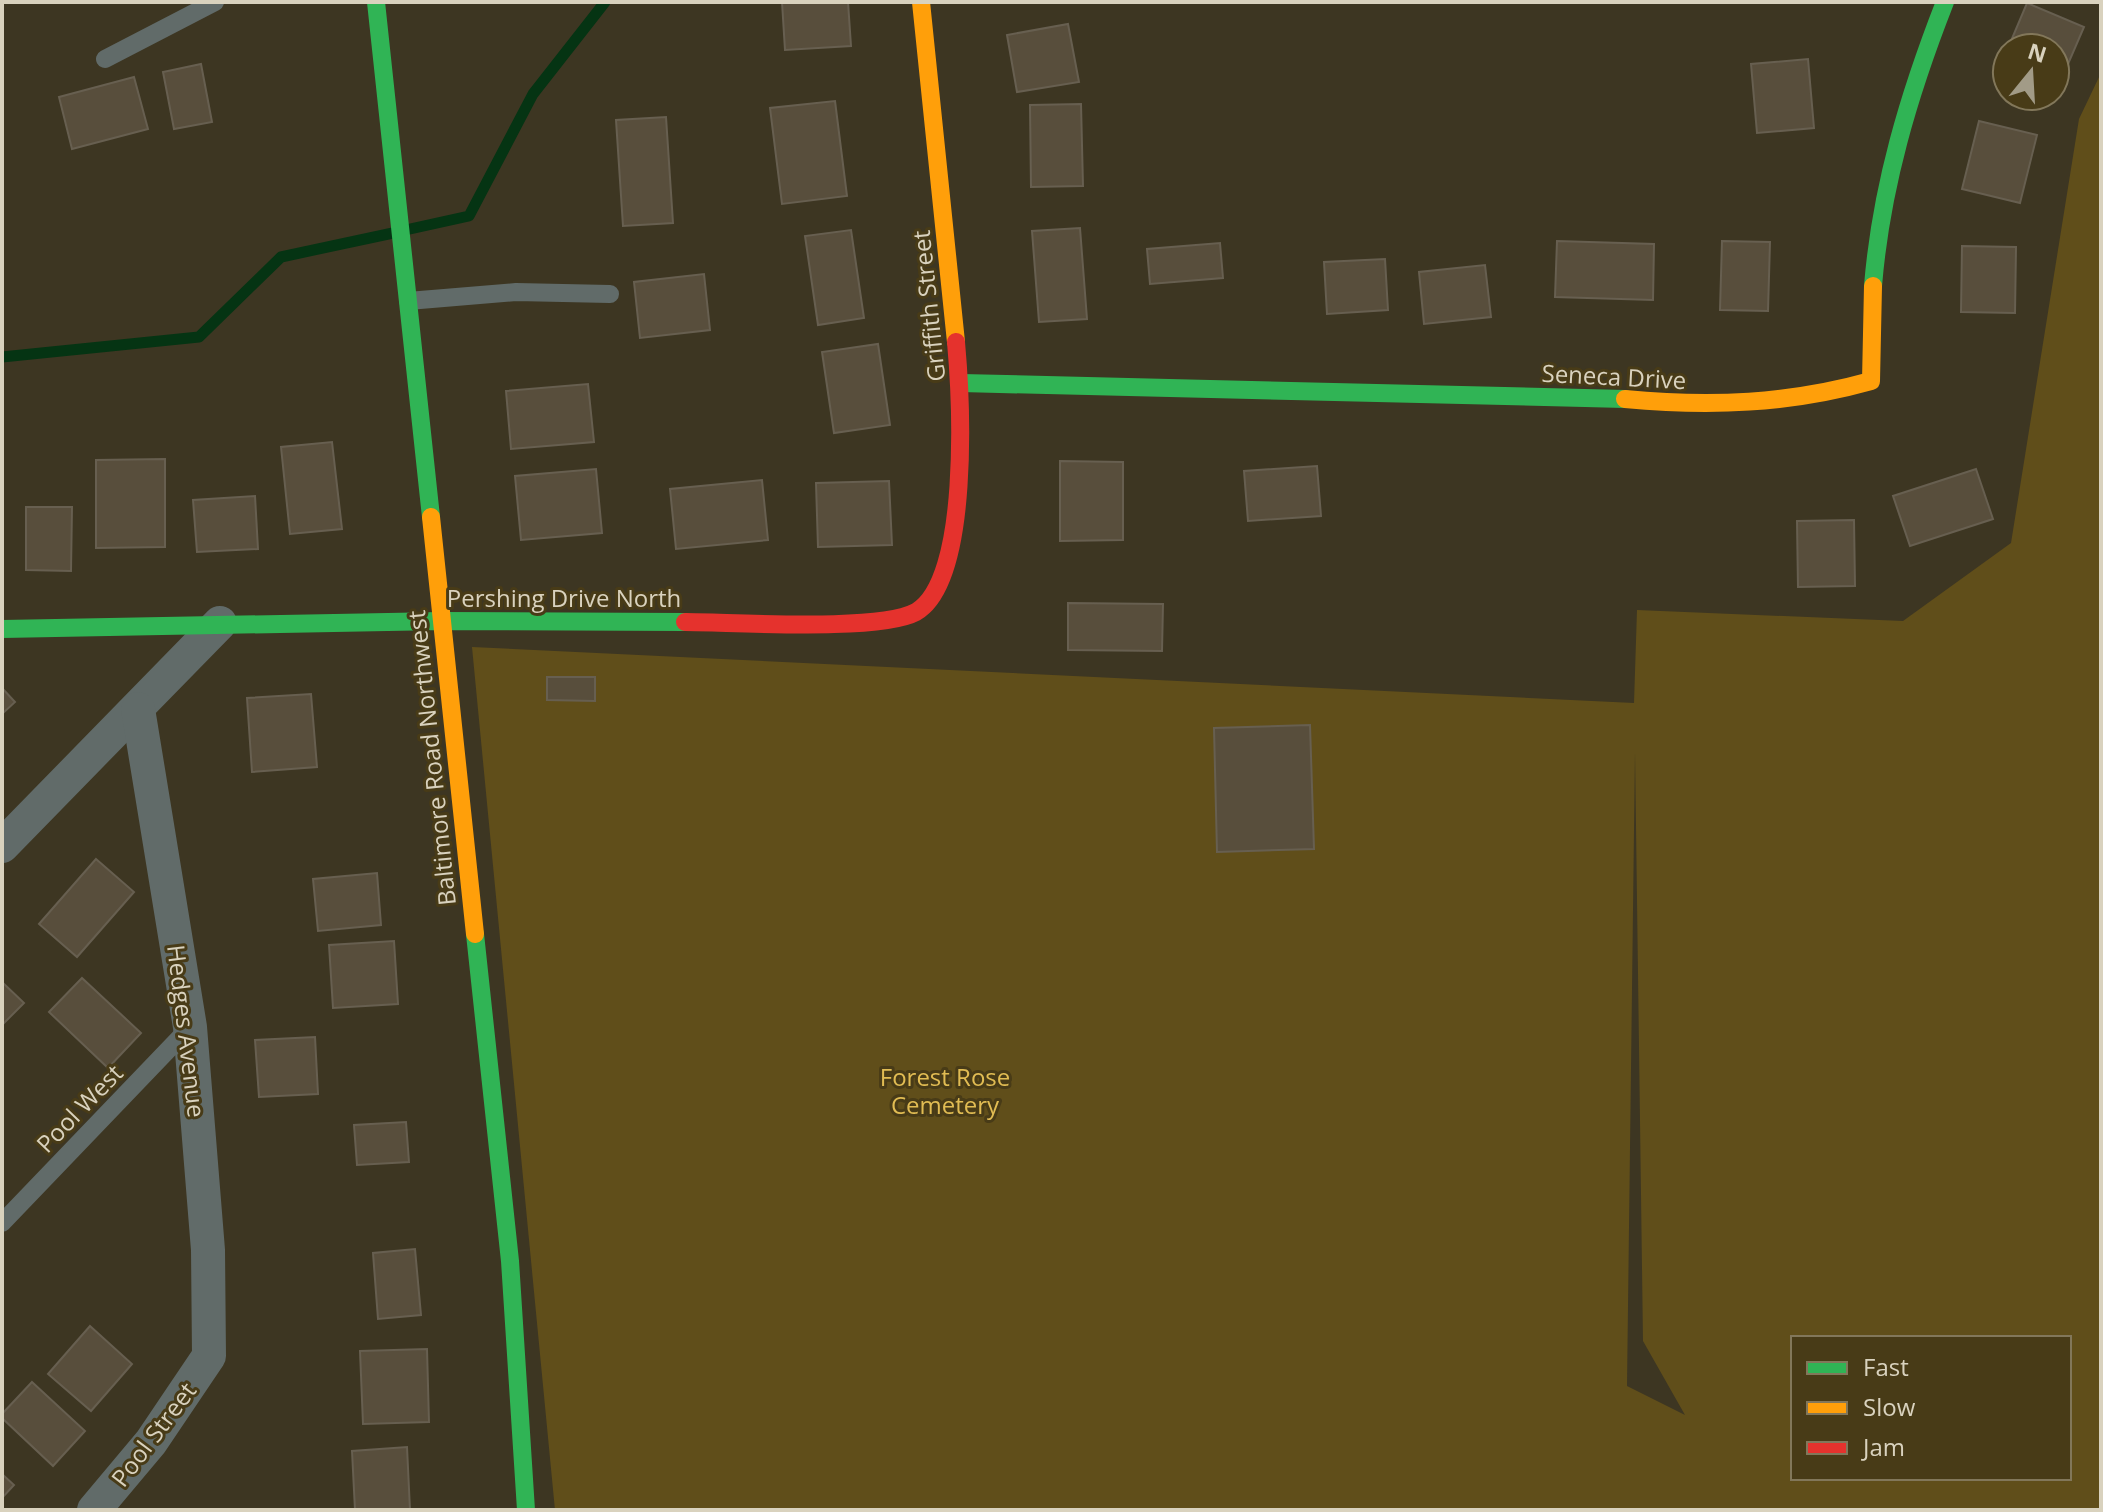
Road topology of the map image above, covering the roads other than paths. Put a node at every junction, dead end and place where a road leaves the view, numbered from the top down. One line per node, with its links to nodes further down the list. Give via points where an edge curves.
1 (215, 2): 5 (lane)
2 (376, 2): 7 (street, Baltimore Road Northwest)
3 (921, 2): 8 (street, Griffith Street)
4 (1945, 2): 8 (street, Seneca Drive, via 1898,129 1884,189 1871,281 1871,381 1821,396 1719,405 1587,397)
5 (105, 59)
6 (610, 294): 7 (lane, via 516,292)
7 (408, 301): 10 (street, Baltimore Road Northwest)
8 (961, 383): 9 (street, Griffith Street, via 958,507)
9 (929, 601): 10 (street, Pershing Drive North, via 902,618 857,623)
10 (441, 621): 11 (street, Pershing Drive North); 19 (street, Baltimore Road Northwest, via 510,1261)
11 (220, 623): 12 (street, Pershing Drive North); 13 (street)
12 (2, 629)
13 (138, 709): 14 (street); 15 (street, Hedges Avenue)
14 (2, 846)
15 (190, 1027): 16 (lane, Pool West); 17 (street, Hedges Avenue, via 208,1250)
16 (2, 1223)
17 (209, 1356): 18 (street, Pool Street, via 151,1442)
18 (94, 1510)
19 (526, 1510)

